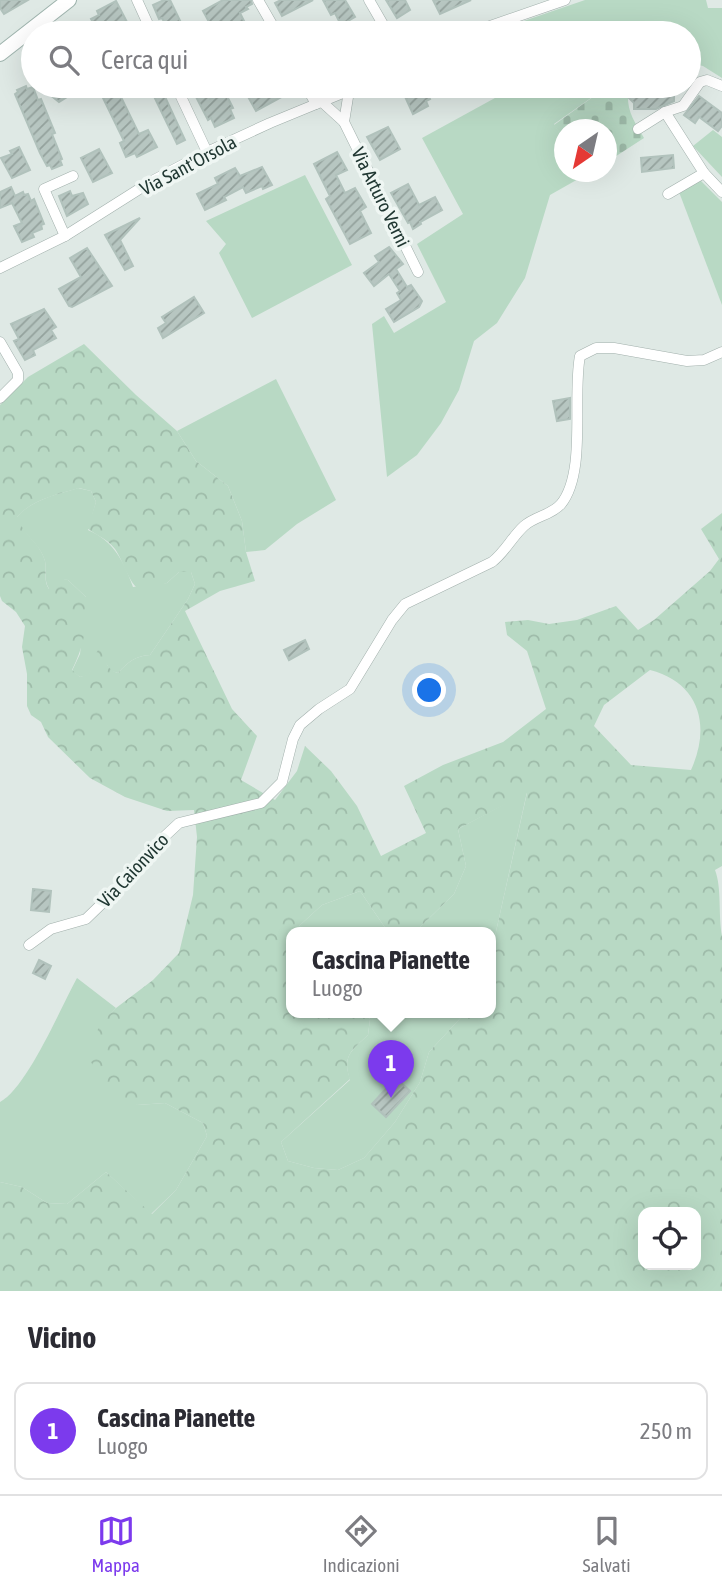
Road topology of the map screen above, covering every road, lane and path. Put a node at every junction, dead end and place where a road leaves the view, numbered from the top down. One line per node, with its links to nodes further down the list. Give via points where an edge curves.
1 (69, 0): 6 (street)
2 (137, 0): 7 (street)
3 (258, 0): 8 (street)
4 (369, 0): 9 (street)
5 (565, 0): 10 (street)
6 (42, 21)
7 (147, 21)
8 (269, 21)
9 (381, 21)
10 (505, 21)
11 (21, 38): 12 (street)
12 (0, 54)
13 (701, 82): 14 (street)
14 (722, 86)
15 (182, 98): 24 (street)
16 (315, 98): 20 (street)
17 (332, 98): 20 (street, Via Sant'Orsola)
18 (348, 98): 22 (street)
19 (689, 98): 21 (street, via 683,106)
20 (319, 103): 22 (street, Via Arturo Verni); 24 (street, Via Sant'Orsola)
21 (665, 111): 23 (street); 25 (street)
22 (344, 122): 31 (street, Via Arturo Verni)
23 (638, 128)
24 (207, 152): 29 (street, Via Sant'Orsola)
25 (704, 173): 27 (street); 28 (street)
26 (73, 176): 29 (street, via 44,189)
27 (722, 192)
28 (668, 194)
29 (65, 236): 30 (street, Via Sant'Orsola)
30 (0, 268)
31 (418, 272)
32 (0, 342): 34 (street, via 18,373 18,380)
33 (722, 352): 35 (street, Via Caionvico, via 687,361 614,348 596,348 580,356 576,385 579,423 563,502 527,523 492,562 405,604 349,689 300,725 282,782 261,803 179,823 86,919 51,929)
34 (0, 398)
35 (29, 945)

